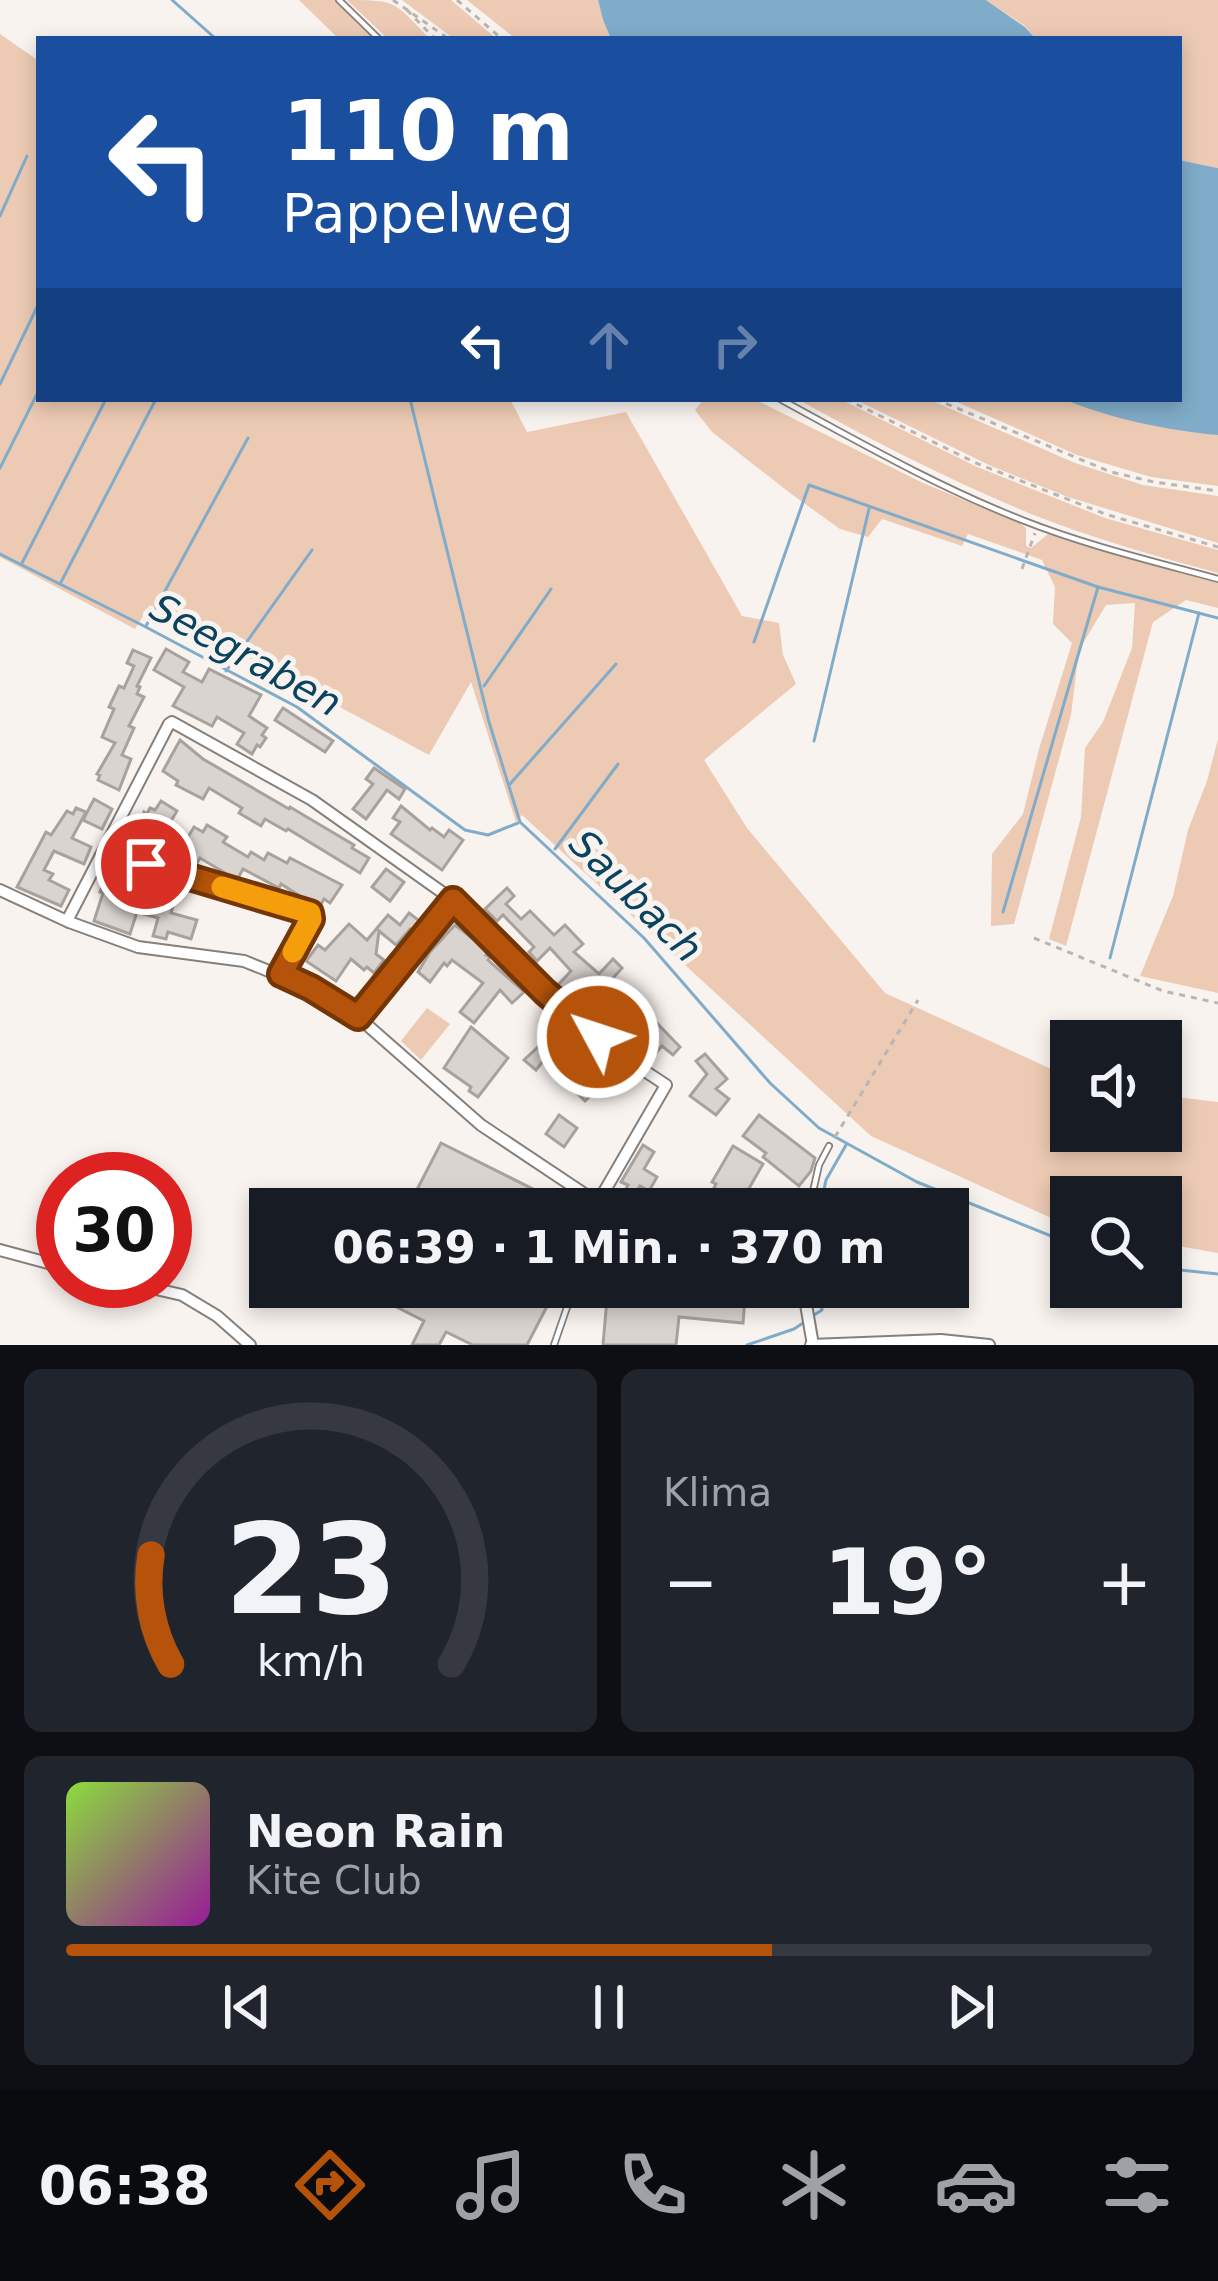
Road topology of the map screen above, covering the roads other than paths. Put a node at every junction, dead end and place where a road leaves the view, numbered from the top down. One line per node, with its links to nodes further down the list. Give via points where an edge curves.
1 (339, 0): 2 (lane)
2 (376, 36)
3 (785, 402): 4 (lane, via 1038,526)
4 (1218, 579)
5 (105, 852): 7 (street, via 172,722 312,800); 8 (street); 9 (street, via 310,913)
6 (0, 890): 8 (street)
7 (453, 900): 10 (street); 13 (street, via 545,992 666,1085)
8 (69, 922): 9 (street, via 138,947)
9 (281, 974): 10 (street)
10 (358, 1017): 12 (street, via 481,1125)
11 (830, 1147): 14 (lane)
12 (575, 1188)
13 (612, 1188)
14 (813, 1188)
15 (0, 1250): 16 (street)
16 (36, 1260)
17 (192, 1301): 20 (street)
18 (567, 1308): 21 (lane)
19 (807, 1308): 22 (street)
20 (250, 1345)
21 (554, 1345)
22 (812, 1345): 23 (street)
23 (989, 1345)

